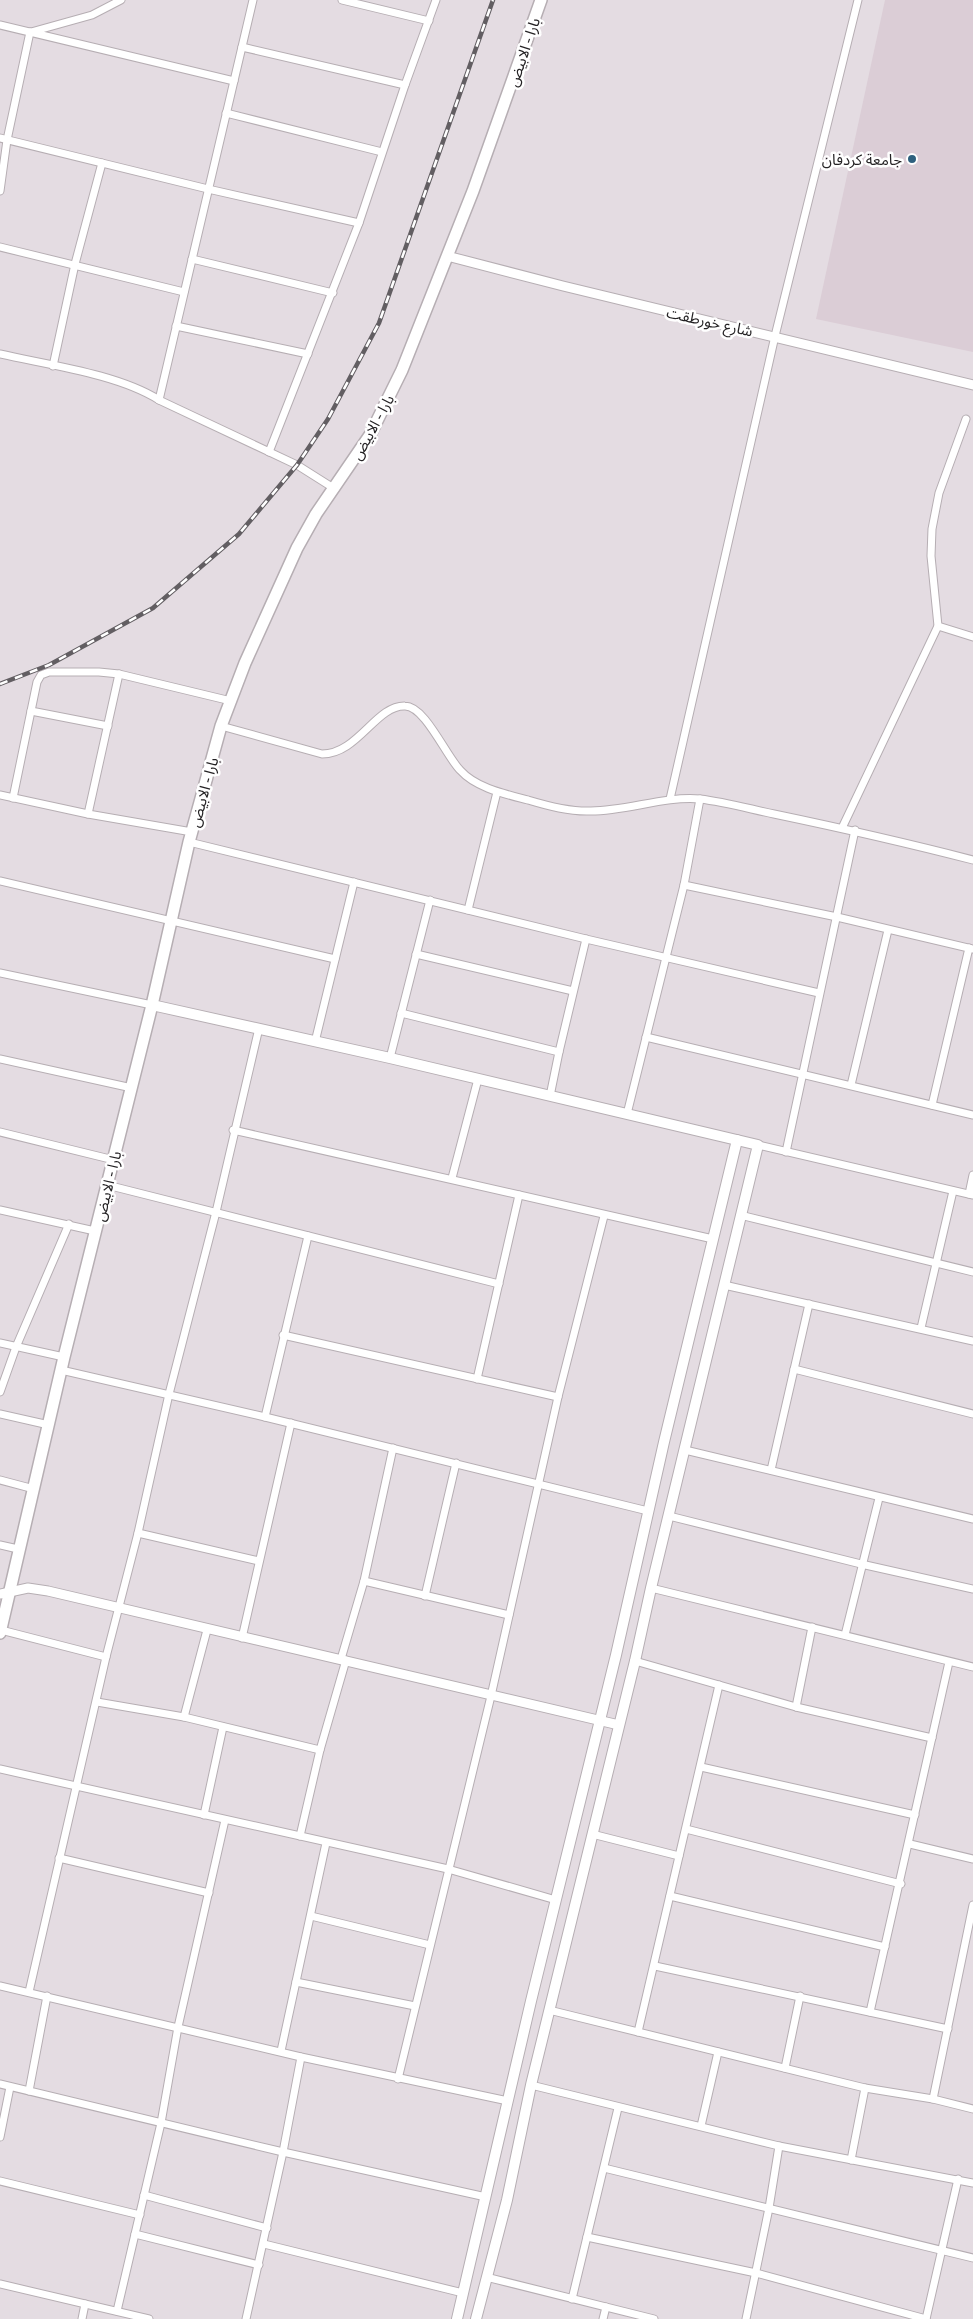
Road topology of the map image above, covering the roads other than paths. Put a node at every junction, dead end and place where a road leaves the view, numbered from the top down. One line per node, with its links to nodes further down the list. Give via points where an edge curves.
1 (121, 0): 9 (street, via 92,15)
2 (253, 0): 10 (street)
3 (342, 0): 7 (street)
4 (436, 0): 7 (street)
5 (541, 0): 21 (main road, بارا - الابيض)
6 (858, 0): 27 (street)
7 (429, 21): 12 (street)
8 (0, 25): 9 (street)
9 (30, 32): 11 (street); 14 (street)
10 (242, 47): 11 (street); 12 (street)
11 (234, 81): 13 (street)
12 (405, 85): 15 (street)
13 (226, 113): 15 (street); 17 (street)
14 (4, 139): 16 (street); 18 (street)
15 (382, 152): 19 (street)
16 (102, 163): 17 (street); 23 (street)
17 (208, 189): 19 (street); 22 (street)
18 (0, 191)
19 (359, 223): 25 (street)
20 (0, 247): 23 (street)
21 (448, 256): 27 (street, شارع خورطقت); 35 (main road, بارا - الابيض, via 381,414)
22 (192, 259): 24 (street); 25 (street)
23 (75, 264): 24 (street); 30 (street)
24 (184, 292): 26 (street)
25 (333, 293): 29 (street)
26 (176, 326): 29 (street); 32 (street)
27 (775, 336): 31 (street, شارع خورطقت); 46 (street)
28 (0, 354): 30 (street)
29 (308, 354): 34 (street)
30 (53, 366): 32 (street, via 145,391)
31 (973, 385)
32 (159, 400): 34 (street)
33 (966, 419): 36 (street, via 939,492 932,530 931,556)
34 (269, 452): 35 (street)
35 (335, 488): 39 (main road, بارا - الابيض, via 297,548)
36 (938, 626): 37 (street); 49 (street)
37 (973, 636)
38 (119, 674): 39 (street); 40 (street, via 49,672 41,675); 41 (street)
39 (231, 701): 42 (main road, بارا - الابيض)
40 (31, 711): 41 (street); 45 (street)
41 (108, 726): 48 (street)
42 (222, 726): 43 (street, via 330,754 354,741 391,709 405,705 418,710 460,771); 51 (main road, بارا - الابيض)
43 (497, 792): 46 (street, via 553,807 591,811); 57 (street)
44 (0, 796): 45 (street)
45 (13, 798): 48 (street)
46 (670, 799): 47 (street)
47 (700, 800): 49 (street); 55 (street)
48 (88, 814): 51 (street)
49 (842, 828): 50 (street)
50 (855, 830): 52 (street); 58 (street)
51 (190, 837): 54 (street); 59 (main road, بارا - الابيض)
52 (973, 860)
53 (0, 881): 59 (street)
54 (354, 882): 56 (street); 65 (street)
55 (684, 885): 58 (street); 64 (street)
56 (430, 900): 57 (street); 63 (street)
57 (468, 910): 61 (street)
58 (837, 917): 60 (street); 68 (street)
59 (172, 921): 65 (street); 69 (main road, بارا - الابيض)
60 (888, 930): 62 (street); 79 (street)
61 (586, 939): 64 (street); 67 (street)
62 (971, 948): 82 (street)
63 (416, 954): 67 (street); 70 (street)
64 (666, 958): 68 (street); 72 (street)
65 (335, 959): 73 (street)
66 (0, 973): 69 (street)
67 (573, 991): 74 (street)
68 (819, 993): 77 (street)
69 (152, 1005): 71 (main road); 80 (main road, بارا - الابيض)
70 (401, 1013): 74 (street); 76 (street)
71 (259, 1028): 73 (main road); 85 (street)
72 (646, 1037): 77 (street); 83 (street)
73 (315, 1042): 76 (main road)
74 (558, 1052): 81 (street)
75 (0, 1058): 80 (street)
76 (390, 1058): 78 (main road)
77 (802, 1074): 79 (street); 89 (street)
78 (478, 1079): 81 (main road); 92 (street)
79 (852, 1086): 82 (street)
80 (132, 1088): 90 (main road, بارا - الابيض)
81 (550, 1096): 83 (main road)
82 (932, 1105): 84 (street)
83 (627, 1114): 87 (main road)
84 (973, 1115)
85 (233, 1130): 92 (street); 98 (street)
86 (0, 1132): 90 (street)
87 (737, 1140): 88 (main road); 104 (main road)
88 (758, 1145): 89 (street); 100 (main road)
89 (786, 1152): 94 (street)
90 (114, 1160): 93 (main road, بارا - الابيض)
91 (973, 1175): 96 (street)
92 (452, 1178): 95 (street)
93 (107, 1185): 98 (street); 102 (main road, بارا - الابيض)
94 (953, 1191): 96 (street); 105 (street)
95 (519, 1195): 99 (street); 107 (street)
96 (971, 1195)
97 (0, 1210): 101 (street)
98 (216, 1212): 103 (street); 120 (street)
99 (604, 1216): 104 (street); 121 (street)
100 (740, 1216): 105 (street); 108 (main road)
101 (69, 1224): 102 (street); 114 (street)
102 (95, 1231): 115 (main road, بارا - الابيض)
103 (308, 1236): 107 (street); 111 (street)
104 (713, 1239): 135 (main road)
105 (935, 1264): 106 (street); 110 (street)
106 (973, 1272)
107 (499, 1284): 118 (street)
108 (724, 1285): 109 (street); 128 (main road)
109 (809, 1304): 110 (street); 116 (street)
110 (921, 1328): 112 (street)
111 (283, 1335): 118 (street); 124 (street)
112 (973, 1342)
113 (0, 1343): 114 (street)
114 (16, 1347): 115 (street); 119 (street)
115 (64, 1357): 117 (main road, بارا - الابيض)
116 (794, 1369): 123 (street); 130 (street)
117 (61, 1370): 120 (street); 125 (main road, بارا - الابيض)
118 (477, 1379): 121 (street)
119 (0, 1392)
120 (169, 1394): 124 (street); 138 (street)
121 (558, 1397): 132 (street)
122 (0, 1414): 125 (street)
123 (973, 1414)
124 (265, 1417): 126 (street)
125 (49, 1424): 133 (main road, بارا - الابيض)
126 (291, 1424): 127 (street); 141 (street)
127 (392, 1448): 129 (street); 143 (street)
128 (685, 1450): 130 (street); 136 (main road)
129 (456, 1463): 132 (street); 147 (street)
130 (770, 1470): 134 (street)
131 (0, 1480): 133 (street)
132 (539, 1483): 135 (street); 149 (street)
133 (34, 1488): 140 (main road, بارا - الابيض)
134 (879, 1498): 137 (street); 142 (street)
135 (648, 1511): 165 (main road)
136 (669, 1516): 142 (street); 144 (main road)
137 (973, 1520)
138 (138, 1533): 141 (street); 148 (street)
139 (0, 1545): 140 (street)
140 (18, 1549): 146 (main road, بارا - الابيض)
141 (259, 1561): 154 (street)
142 (861, 1564): 145 (street); 153 (street)
143 (364, 1581): 147 (street); 156 (street)
144 (651, 1588): 150 (street); 157 (main road)
145 (973, 1589)
146 (4, 1592): 148 (street, via 28,1588); 152 (main road, بارا - الابيض)
147 (425, 1596): 149 (street)
148 (118, 1607): 151 (street); 155 (street)
149 (509, 1615): 161 (street)
150 (812, 1628): 153 (street); 163 (street)
151 (207, 1630): 154 (street); 164 (street)
152 (0, 1631): 155 (street)
153 (844, 1635): 158 (street)
154 (242, 1638): 156 (street)
155 (106, 1657): 162 (street)
156 (344, 1660): 161 (street); 169 (street)
157 (636, 1661): 160 (street); 166 (main road)
158 (949, 1662): 159 (street); 168 (street)
159 (973, 1667)
160 (719, 1685): 163 (street); 170 (street)
161 (491, 1696): 165 (street); 184 (street)
162 (97, 1702): 164 (street); 172 (street)
163 (796, 1707): 168 (street)
164 (184, 1717): 167 (street)
165 (599, 1721): 166 (street); 188 (main road)
166 (619, 1725): 177 (main road)
167 (223, 1727): 169 (street); 173 (street)
168 (932, 1738): 174 (street)
169 (320, 1750): 178 (street)
170 (701, 1767): 174 (street); 176 (street)
171 (0, 1769): 172 (street)
172 (77, 1787): 173 (street); 182 (street)
173 (204, 1815): 175 (street)
174 (915, 1815): 180 (street)
175 (225, 1820): 178 (street); 186 (street)
176 (686, 1829): 181 (street); 185 (street)
177 (592, 1834): 181 (street); 200 (main road)
178 (300, 1836): 179 (street)
179 (326, 1843): 184 (street); 190 (street)
180 (910, 1844): 183 (street); 185 (street)
181 (679, 1856): 187 (street)
182 (59, 1858): 186 (street); 196 (street)
183 (973, 1859)
184 (448, 1869): 188 (street); 191 (street)
185 (901, 1884): 192 (street)
186 (209, 1893): 202 (street)
187 (670, 1896): 192 (street); 193 (street)
188 (556, 1900): 216 (main road)
189 (973, 1905): 203 (street)
190 (311, 1916): 191 (street); 194 (street)
191 (430, 1945): 199 (street)
192 (885, 1947): 201 (street)
193 (654, 1966): 198 (street); 204 (street)
194 (296, 1982): 199 (street); 205 (street)
195 (0, 1986): 196 (street)
196 (29, 1992): 197 (street)
197 (47, 1996): 202 (street); 214 (street)
198 (800, 1996): 201 (street); 208 (street)
199 (415, 2006): 209 (street)
200 (549, 2010): 204 (street); 211 (main road)
201 (870, 2012): 203 (street)
202 (178, 2026): 205 (street); 219 (street)
203 (948, 2029): 215 (street)
204 (638, 2032): 206 (street)
205 (281, 2052): 207 (street)
206 (718, 2052): 208 (street); 220 (street)
207 (301, 2058): 209 (street); 223 (street)
208 (785, 2068): 213 (street)
209 (398, 2079): 216 (street)
210 (0, 2084): 212 (street)
211 (531, 2085): 217 (street); 241 (main road, via 507,2200)
212 (10, 2087): 214 (street); 221 (street)
213 (865, 2088): 215 (street); 224 (street)
214 (29, 2091): 219 (street)
215 (932, 2099): 218 (street)
216 (508, 2101): 230 (main road)
217 (618, 2108): 220 (street); 225 (street)
218 (973, 2108)
219 (162, 2123): 223 (street); 229 (street)
220 (701, 2126): 222 (street)
221 (0, 2137)
222 (779, 2146): 224 (street); 231 (street)
223 (283, 2152): 230 (street); 233 (street)
224 (851, 2160): 226 (street)
225 (604, 2168): 231 (street); 235 (street)
226 (958, 2179): 228 (street); 237 (street)
227 (0, 2181): 232 (street)
228 (973, 2183)
229 (144, 2195): 232 (street); 233 (street)
230 (486, 2197): 243 (main road)
231 (769, 2208): 237 (street); 240 (street)
232 (140, 2215): 234 (street)
233 (267, 2228): 236 (street)
234 (135, 2234): 239 (street); 247 (street)
235 (587, 2237): 240 (street); 244 (street)
236 (264, 2244): 239 (street); 243 (street)
237 (943, 2250): 238 (street); 256 (street)
238 (973, 2258)
239 (259, 2265): 250 (street)
240 (756, 2273): 255 (street); 256 (street)
241 (486, 2277): 244 (street); 252 (main road)
242 (0, 2284): 245 (street)
243 (463, 2293): 251 (main road)
244 (572, 2299): 246 (street)
245 (85, 2304): 247 (street); 248 (street)
246 (606, 2307): 253 (street); 254 (street)
247 (117, 2311): 249 (street)
248 (82, 2319)
249 (148, 2319)
250 (246, 2319)
251 (457, 2319)
252 (476, 2319)
253 (603, 2319)
254 (654, 2319)
255 (746, 2319)
256 (926, 2319)

